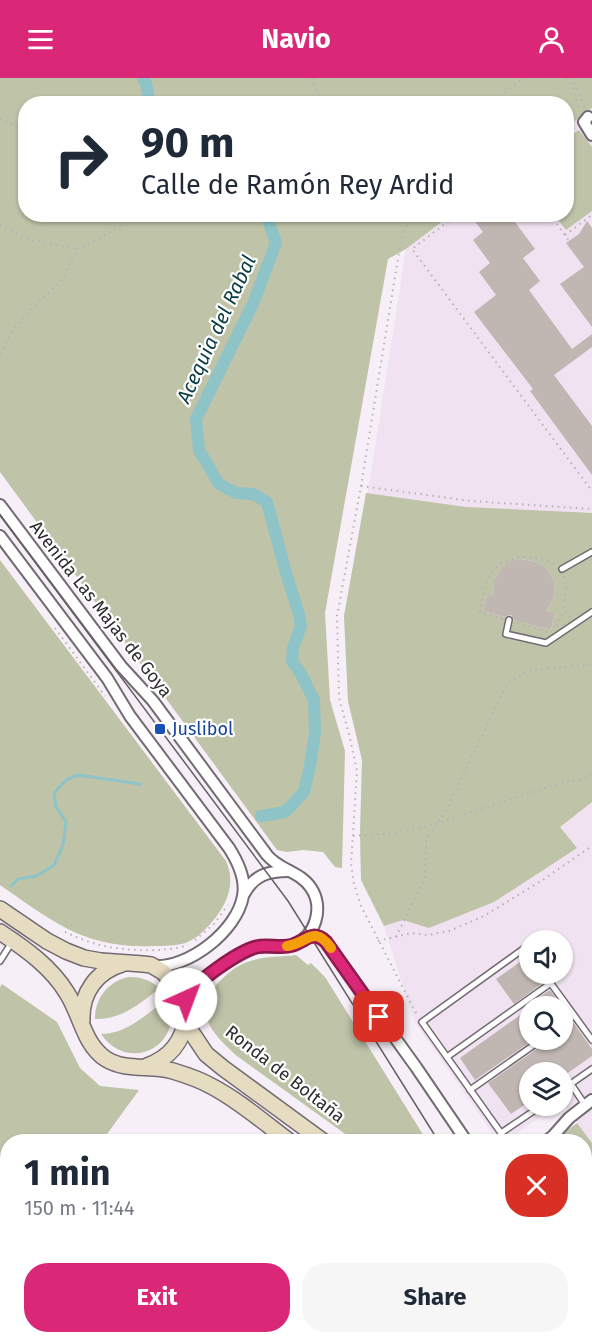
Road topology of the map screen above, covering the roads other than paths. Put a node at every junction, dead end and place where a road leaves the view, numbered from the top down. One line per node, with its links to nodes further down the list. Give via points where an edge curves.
1 (586, 118): 2 (street, via 584,122)
2 (592, 135)
3 (0, 505): 9 (street, Avenida Las Majas de Goya, via 267,855)
4 (0, 536): 10 (street, Avenida Las Majas de Goya, via 233,854)
5 (592, 552): 6 (lane)
6 (562, 569)
7 (592, 612): 8 (lane, via 546,643 506,634)
8 (509, 620)
9 (289, 871): 10 (street, via 262,875); 13 (street, Avenida Las Majas de Goya, via 307,883 316,900 316,919)
10 (244, 894): 17 (street, via 229,926 214,941 197,953 165,965)
11 (0, 909): 16 (main road, via 66,951 84,958)
12 (6, 937): 15 (lane); 22 (main road, via 55,977 74,1004)
13 (305, 939): 20 (street, via 291,946 255,948 237,956 195,986 188,994); 35 (street, via 317,936 326,942)
14 (519, 952): 25 (lane, via 422,1022)
15 (0, 961)
16 (127, 963): 17 (main road); 22 (main road, via 105,971 92,984 82,1006)
17 (151, 965): 20 (main road, Ronda de Boltaña, via 177,987)
18 (550, 984): 25 (lane)
19 (552, 984): 21 (lane)
20 (185, 1011): 26 (main road, via 183,1033 169,1054); 34 (main road, Ronda de Boltaña, via 193,1036 213,1061)
21 (574, 1016): 23 (lane)
22 (84, 1031): 26 (main road, via 106,1059)
23 (592, 1040)
24 (527, 1050): 30 (lane)
25 (447, 1057): 30 (lane)
26 (138, 1068): 33 (main road, via 163,1068 194,1077)
27 (592, 1069): 28 (lane)
28 (573, 1082)
29 (573, 1087): 31 (lane)
30 (470, 1090): 32 (lane, via 501,1134)
31 (589, 1102): 36 (street)
32 (527, 1116)
33 (279, 1134)
34 (313, 1134)
35 (462, 1134)
36 (555, 1134)

